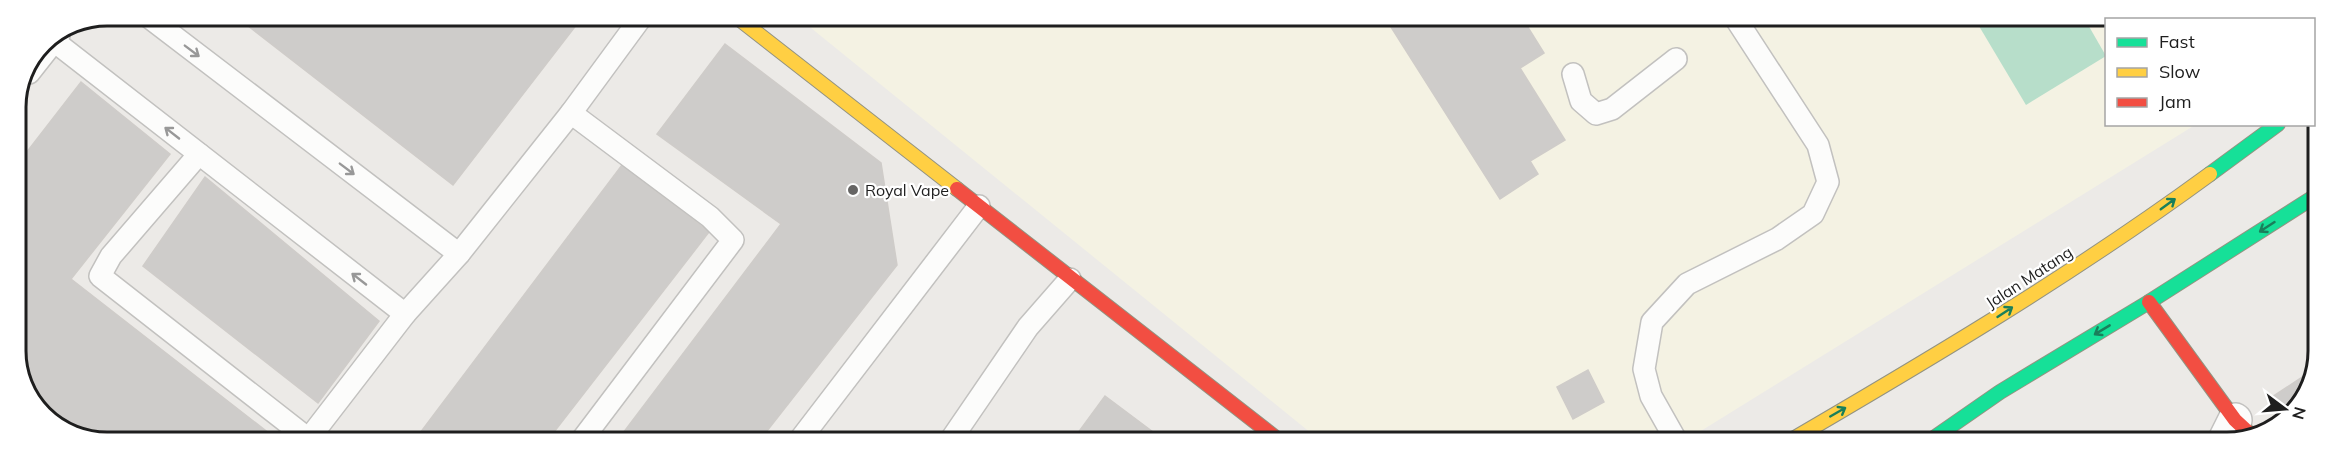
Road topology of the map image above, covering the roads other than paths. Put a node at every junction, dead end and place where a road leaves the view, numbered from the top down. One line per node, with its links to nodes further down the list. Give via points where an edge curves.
1 (160, 26): 13 (lane, one-way to 13)
2 (635, 26): 8 (lane)
3 (748, 26): 12 (main road)
4 (1741, 26): 24 (lane, via 1818,145 1828,182 1813,214 1777,239 1687,284 1652,322 1644,369 1651,396)
5 (59, 42): 10 (lane, one-way to 5)
6 (1676, 59): 7 (lane, via 1611,109 1596,114 1581,101)
7 (1573, 74)
8 (571, 113): 13 (lane); 20 (lane, via 710,217 732,240 720,261)
9 (2275, 126): 25 (main road, Jalan Matang, one-way to 9, via 1960,341 2150,218)
10 (199, 154): 16 (lane, one-way to 10); 18 (lane, via 111,256 100,276)
11 (2308, 201): 15 (main road, one-way to 15)
12 (980, 206): 14 (main road); 21 (lane)
13 (459, 254): 16 (lane)
14 (1070, 279): 22 (lane, via 1028,327); 23 (main road)
15 (2149, 302): 17 (main road); 26 (main road, one-way to 26, via 2000,392)
16 (405, 314): 19 (lane)
17 (2235, 431)
18 (298, 432)
19 (316, 432)
20 (588, 432)
21 (806, 432)
22 (956, 432)
23 (1268, 432)
24 (1671, 432)
25 (1805, 432)
26 (1942, 432)

